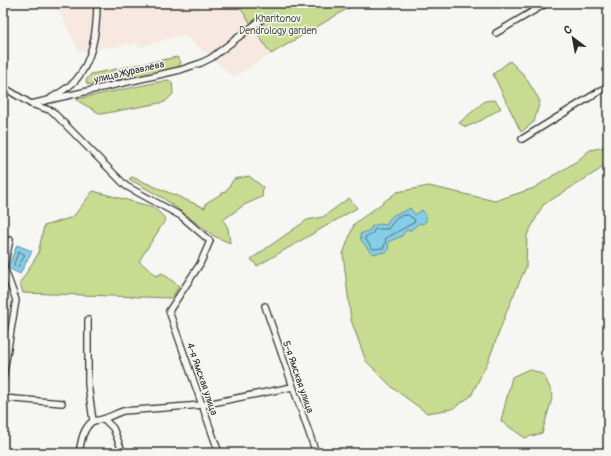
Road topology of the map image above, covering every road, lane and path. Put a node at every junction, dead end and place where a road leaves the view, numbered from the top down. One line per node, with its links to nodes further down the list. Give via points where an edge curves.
1 (97, 3): 7 (street, via 96,32 92,50 76,80)
2 (547, 3): 4 (street)
3 (261, 20): 7 (street, улица Журавлёва, via 201,63)
4 (496, 33)
5 (608, 86): 9 (street)
6 (3, 87): 8 (street)
7 (48, 101): 8 (street, улица Журавлёва)
8 (30, 104): 17 (street, 4-я Ямская улица, via 52,111 126,186 181,216 210,241 200,264 168,311)
9 (522, 139)
10 (10, 240): 13 (street, via 4,267 16,300)
11 (265, 306): 14 (street, 5-я Ямская улица)
12 (88, 320): 19 (street, via 88,384)
13 (3, 378)
14 (292, 387): 17 (street); 23 (street, 5-я Ямская улица)
15 (3, 398): 16 (street)
16 (62, 404)
17 (202, 405): 18 (street, via 123,411); 22 (street, 4-я Ямская улица)
18 (106, 420): 19 (street); 21 (street, via 113,428)
19 (93, 421): 20 (street, via 88,425 81,440)
20 (79, 453)
21 (123, 453)
22 (219, 453)
23 (316, 453)

